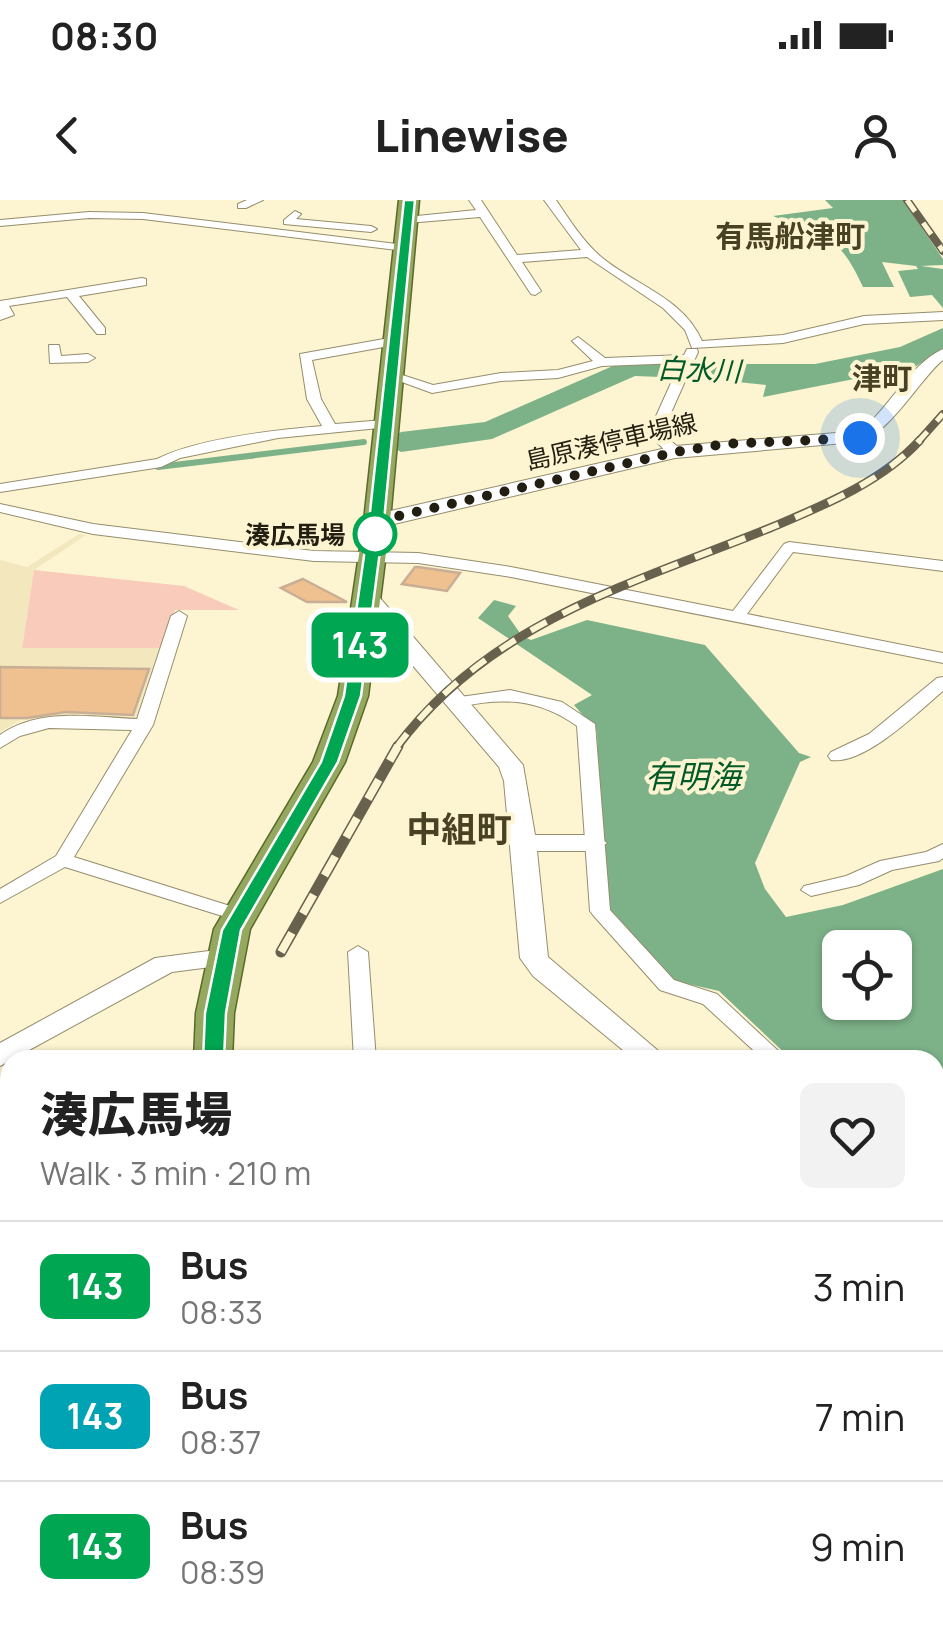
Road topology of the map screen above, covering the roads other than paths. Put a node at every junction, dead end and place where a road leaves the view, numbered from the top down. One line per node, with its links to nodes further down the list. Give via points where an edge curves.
1 (80, 200): 8 (street)
2 (256, 200): 5 (street)
3 (475, 200): 6 (street)
4 (550, 200): 13 (street)
5 (242, 206)
6 (485, 213): 9 (street); 14 (street)
7 (295, 214): 11 (street, via 288,222)
8 (122, 215): 10 (street); 12 (street)
9 (407, 221): 11 (street); 12 (street); 22 (highway)
10 (0, 223)
11 (371, 230): 12 (street)
12 (353, 245)
13 (590, 253): 14 (street); 24 (street, via 674,312 693,329)
14 (516, 259): 16 (street)
15 (142, 282): 17 (street)
16 (535, 291)
17 (72, 295): 18 (street); 21 (street)
18 (0, 304): 19 (street, via 8,315)
19 (0, 316)
20 (942, 316): 24 (street, via 864,320 783,338)
21 (101, 332)
22 (395, 341): 30 (highway); 32 (street, via 305,357 314,399)
23 (578, 341): 29 (street)
24 (697, 345): 28 (street)
25 (54, 348): 27 (street, via 55,360)
26 (943, 352): 33 (street)
27 (88, 358)
28 (686, 360): 29 (street); 34 (street, via 655,434)
29 (602, 362): 30 (street, via 432,389)
30 (390, 375): 31 (highway)
31 (384, 424): 32 (street); 37 (highway)
32 (332, 429): 35 (street)
33 (860, 438): 34 (main road, 島原湊停車場線)
34 (676, 452): 37 (main road, 島原湊停車場線)
35 (0, 488)
36 (0, 508): 38 (street, via 77,527)
37 (377, 521): 38 (highway)
38 (372, 557): 40 (highway); 42 (street, via 512,572)
39 (943, 566): 42 (street, via 789,547)
40 (366, 596): 45 (street); 55 (highway, via 352,696 330,762)
41 (179, 616): 46 (street)
42 (736, 618): 43 (street)
43 (943, 658)
44 (943, 682): 48 (street, via 875,738)
45 (459, 702): 49 (street, via 511,765); 50 (street, via 530,695 586,724)
46 (144, 725): 47 (street, via 34,724 14,728); 52 (street)
47 (0, 743)
48 (838, 756)
49 (522, 843): 50 (street); 61 (street, via 534,958)
50 (594, 843): 62 (street, via 600,911 667,985 710,999)
51 (943, 850): 53 (street)
52 (63, 860): 54 (street); 55 (street)
53 (811, 890)
54 (0, 897)
55 (240, 915): 57 (highway)
56 (358, 952): 60 (street)
57 (224, 958): 58 (street, via 165,964); 59 (highway)
58 (11, 1050)
59 (214, 1050)
60 (364, 1050)
61 (642, 1050)
62 (766, 1050)

